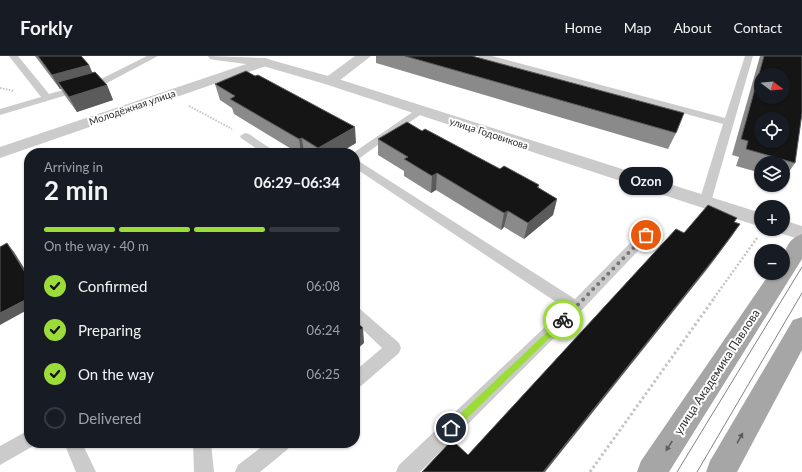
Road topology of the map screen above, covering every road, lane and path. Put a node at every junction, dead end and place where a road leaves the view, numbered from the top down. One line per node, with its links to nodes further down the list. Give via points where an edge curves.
1 (13, 56): 9 (lane)
2 (154, 56): 9 (lane, via 104,81)
3 (215, 56): 7 (street, улица Годовикова)
4 (364, 56): 8 (street)
5 (482, 56): 13 (lane)
6 (749, 56): 13 (lane)
7 (264, 62): 8 (street, улица Годовикова); 17 (street, Молодёжная улица)
8 (330, 81): 11 (street, улица Годовикова)
9 (46, 97): 12 (lane)
10 (188, 106): 14 (path)
11 (420, 110): 16 (lane); 19 (street, улица Годовикова)
12 (0, 112)
13 (729, 122): 19 (lane)
14 (245, 136): 15 (lane)
15 (263, 148)
16 (360, 152)
17 (0, 153)
18 (360, 166): 28 (lane)
19 (704, 202): 20 (street, улица Годовикова)
20 (754, 225)
21 (790, 229): 22 (street)
22 (802, 233)
23 (646, 235): 28 (lane)
24 (754, 236): 41 (path)
25 (802, 242): 26 (main road, улица Академика Павлова)
26 (790, 260)
27 (777, 280): 42 (main road, улица Академика Павлова, one-way to 42)
28 (576, 307): 40 (lane)
29 (360, 318): 31 (lane, via 393,348)
30 (802, 327): 43 (main road, one-way to 30)
31 (360, 377)
32 (24, 442): 36 (lane)
33 (75, 448): 37 (lane)
34 (202, 448): 38 (lane)
35 (276, 448): 39 (lane)
36 (0, 456)
37 (86, 472)
38 (204, 472)
39 (245, 472)
40 (406, 472)
41 (590, 472)
42 (652, 472)
43 (721, 472)

